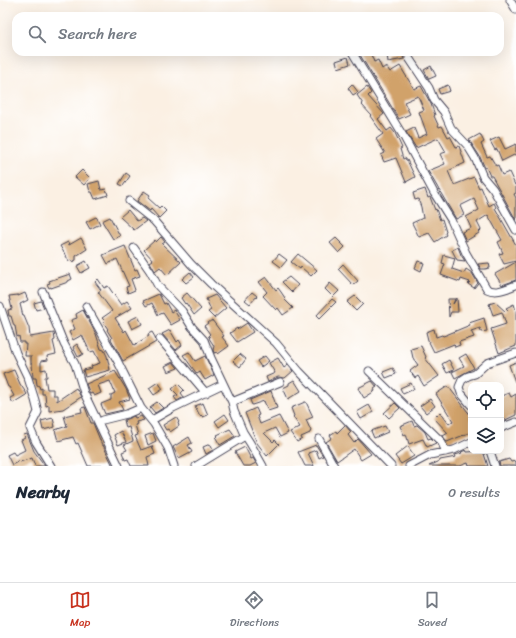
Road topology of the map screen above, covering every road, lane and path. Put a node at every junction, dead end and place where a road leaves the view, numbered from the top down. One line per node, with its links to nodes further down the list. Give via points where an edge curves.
1 (510, 0): 2 (street)
2 (516, 10)
3 (354, 56): 8 (street, via 405,139 487,289 498,291)
4 (409, 58): 6 (street, via 444,112 451,128 467,145 483,177)
5 (129, 201): 36 (street, via 154,221 211,284 276,343 298,371)
6 (516, 230)
7 (134, 248): 16 (street, via 158,286 182,311 192,328 204,340)
8 (516, 285)
9 (43, 292): 31 (street, via 75,364 84,394)
10 (0, 306): 30 (street, via 16,353 28,378 38,412 30,428)
11 (86, 306): 20 (street)
12 (160, 339): 17 (street)
13 (516, 353): 18 (street, via 487,363 475,374 462,380 459,387)
14 (369, 371): 28 (street, via 441,441)
15 (280, 382): 19 (street)
16 (224, 384): 17 (street); 19 (street)
17 (206, 393): 22 (street)
18 (468, 401)
19 (232, 402): 25 (street)
20 (141, 408): 21 (street); 22 (street)
21 (103, 420)
22 (152, 420): 32 (street, via 168,448)
23 (516, 422): 24 (street)
24 (504, 427)
25 (245, 436): 33 (street); 34 (street)
26 (319, 439): 35 (street)
27 (468, 443): 28 (street)
28 (446, 452): 37 (street, via 430,455)
29 (491, 454): 38 (street)
30 (51, 466)
31 (119, 466)
32 (174, 466)
33 (196, 466)
34 (263, 466)
35 (334, 466)
36 (391, 466)
37 (409, 466)
38 (494, 466)

